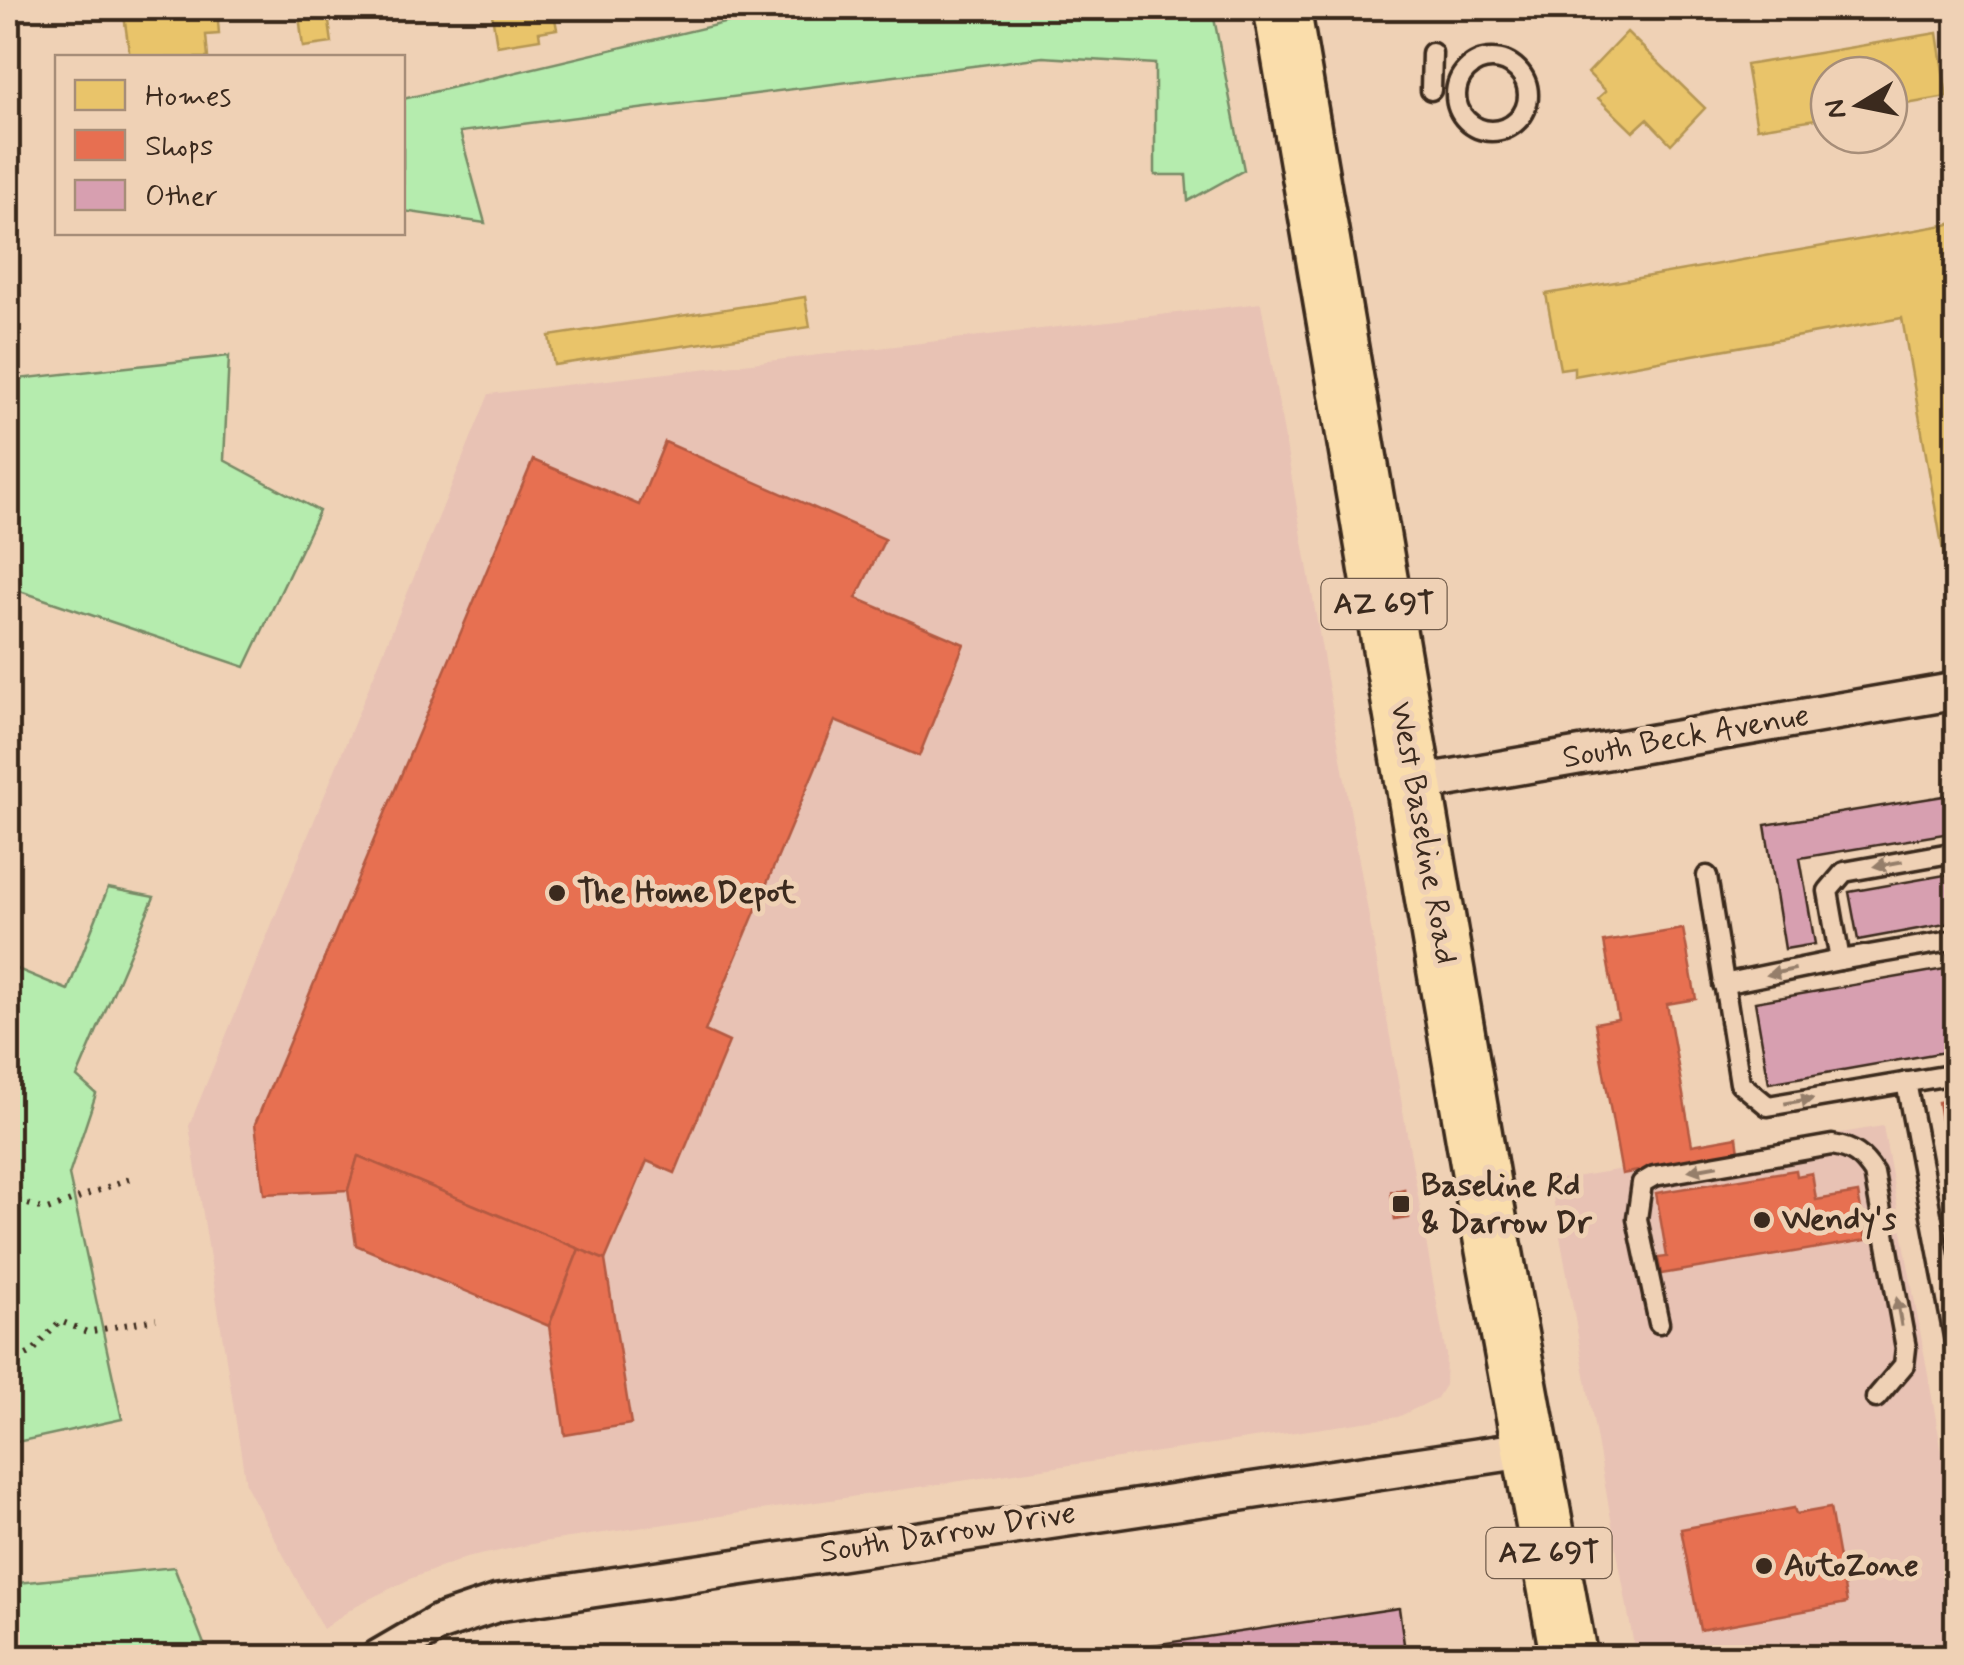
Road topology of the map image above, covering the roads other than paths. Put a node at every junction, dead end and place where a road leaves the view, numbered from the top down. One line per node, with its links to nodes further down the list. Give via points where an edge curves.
1 (1282, 8): 5 (main road, West Baseline Road / AZ 69T)
2 (1432, 53): 3 (lane, via 1432,83)
3 (1458, 82): 3 (lane, via 1457,106 1471,124 1494,131 1523,113 1528,90 1507,62 1483,60)
4 (1956, 691): 5 (street, South Beck Avenue)
5 (1414, 784): 16 (main road, West Baseline Road / AZ 69T)
6 (1956, 852): 9 (lane, one-way to 9, via 1844,872 1828,892)
7 (1707, 876): 10 (lane)
8 (1956, 940): 9 (lane)
9 (1840, 960): 10 (lane, one-way to 10)
10 (1723, 984): 12 (lane, one-way to 12, via 1740,1083 1768,1106)
11 (1956, 1074): 12 (lane)
12 (1906, 1082): 14 (lane)
13 (1660, 1323): 15 (lane, one-way to 13, via 1904,1365 1906,1348 1874,1173 1847,1147 1672,1173 1642,1184 1638,1219)
14 (1956, 1347)
15 (1876, 1398)
16 (1530, 1450): 17 (street, South Darrow Drive, via 498,1602 439,1623); 18 (main road, West Baseline Road / AZ 69T)
17 (379, 1658)
18 (1568, 1658)

